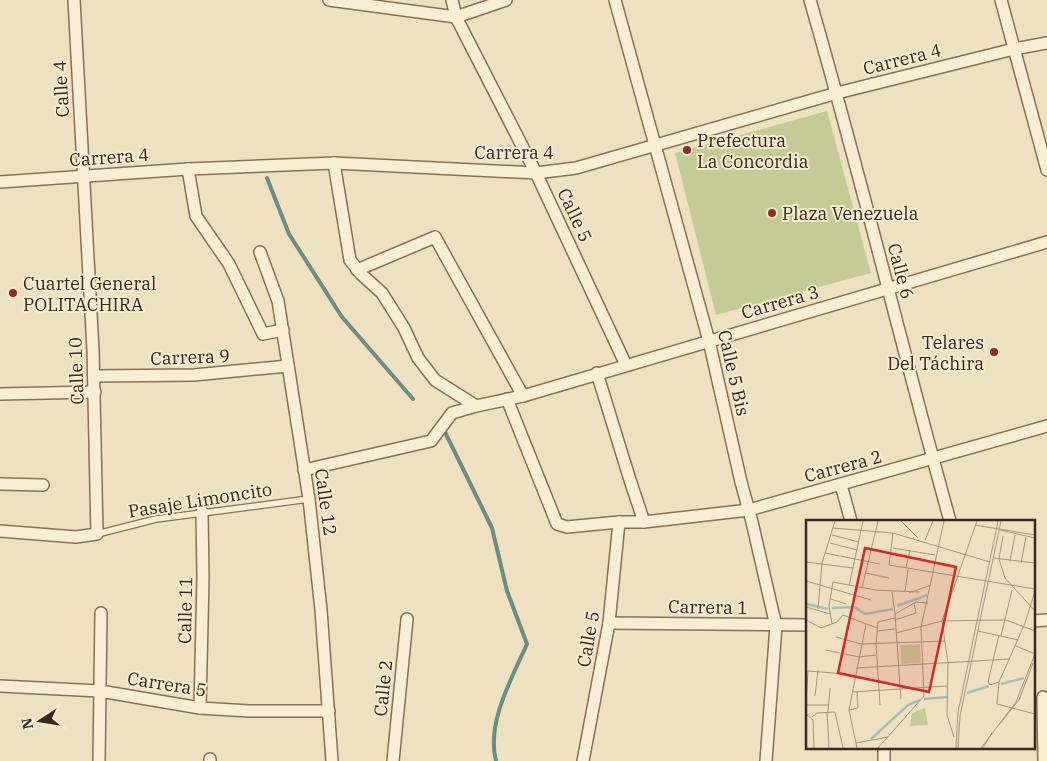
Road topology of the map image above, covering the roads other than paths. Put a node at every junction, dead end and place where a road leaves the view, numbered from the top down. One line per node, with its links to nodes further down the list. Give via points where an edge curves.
1 (74, 0): 17 (street, Calle 4)
2 (329, 0): 8 (street)
3 (452, 0): 8 (street, Calle 5)
4 (506, 0): 8 (street)
5 (615, 0): 12 (street, Calle 5 Bis)
6 (810, 0): 11 (street, Calle 6)
7 (1001, 0): 10 (street)
8 (456, 17): 16 (street, Calle 5)
9 (1047, 43): 10 (street, Carrera 4)
10 (1014, 49): 11 (street, Carrera 4); 15 (street)
11 (837, 93): 12 (street, Carrera 4); 22 (street, Calle 6)
12 (655, 146): 16 (street, Carrera 4, via 576,168); 24 (street, Calle 5 Bis)
13 (334, 164): 14 (street, Carrera 4); 16 (street, Carrera 4); 21 (street, via 350,260)
14 (188, 169): 17 (street, Carrera 4); 23 (street, via 196,216 228,264 263,334)
15 (1047, 170)
16 (536, 173): 25 (street, Calle 5)
17 (84, 177): 18 (street, Carrera 4); 28 (street, Calle 10)
18 (0, 182)
19 (1047, 242): 22 (street, Carrera 3)
20 (260, 252): 23 (street, Calle 12, via 278,301)
21 (357, 270): 31 (street, via 435,237); 33 (street, via 382,293 418,358 435,380)
22 (887, 288): 24 (street, Carrera 3); 35 (street, Calle 6)
23 (283, 330): 26 (street, Calle 12)
24 (709, 341): 25 (street, Carrera 3); 41 (street, Calle 5 Bis)
25 (626, 365): 27 (street, Carrera 3)
26 (288, 366): 28 (street, Carrera 9, via 194,375); 36 (street, Calle 12)
27 (597, 373): 31 (street, Carrera 3); 46 (street)
28 (94, 376): 29 (street, Calle 10)
29 (95, 392): 30 (street); 48 (street, Calle 10)
30 (0, 394)
31 (523, 396): 32 (street, Carrera 3)
32 (508, 399): 33 (street, Carrera 3); 45 (street, Carrera 2, via 557,524 567,527)
33 (476, 406): 36 (street, Carrera 3, via 452,413 432,441)
34 (1047, 426): 35 (street, Carrera 2)
35 (933, 459): 39 (street, Carrera 2); 44 (street, Calle 6)
36 (304, 470): 40 (street, Calle 12)
37 (0, 484): 38 (street)
38 (42, 485)
39 (841, 485): 41 (street, Carrera 2); 43 (street)
40 (309, 499): 42 (lane, Pasaje Limoncito); 60 (street, Calle 12)
41 (749, 510): 46 (street, Carrera 2); 55 (street, Calle 5 Bis)
42 (202, 512): 48 (lane, Pasaje Limoncito, via 156,519); 59 (street, Calle 11)
43 (851, 520)
44 (950, 520)
45 (619, 522): 46 (street, Carrera 2); 53 (street, Calle 5)
46 (644, 522)
47 (0, 531): 48 (street, via 76,538)
48 (97, 534)
49 (101, 614): 57 (street)
50 (407, 619): 64 (street, Calle 2)
51 (1047, 620): 52 (street)
52 (1034, 621)
53 (609, 623): 55 (street, Carrera 1); 65 (street, Calle 5)
54 (806, 625): 55 (street, Carrera 1)
55 (776, 626): 66 (street, Calle 5 Bis)
56 (0, 686): 57 (street, Carrera 5)
57 (100, 691): 59 (street, Carrera 5); 62 (street)
58 (1043, 697): 68 (street)
59 (200, 708): 60 (street, Carrera 5, via 249,712)
60 (329, 710): 63 (street, Calle 12)
61 (884, 748): 67 (street)
62 (98, 761)
63 (332, 761)
64 (393, 761)
65 (583, 761)
66 (766, 761)
67 (884, 761)
68 (1044, 761)

